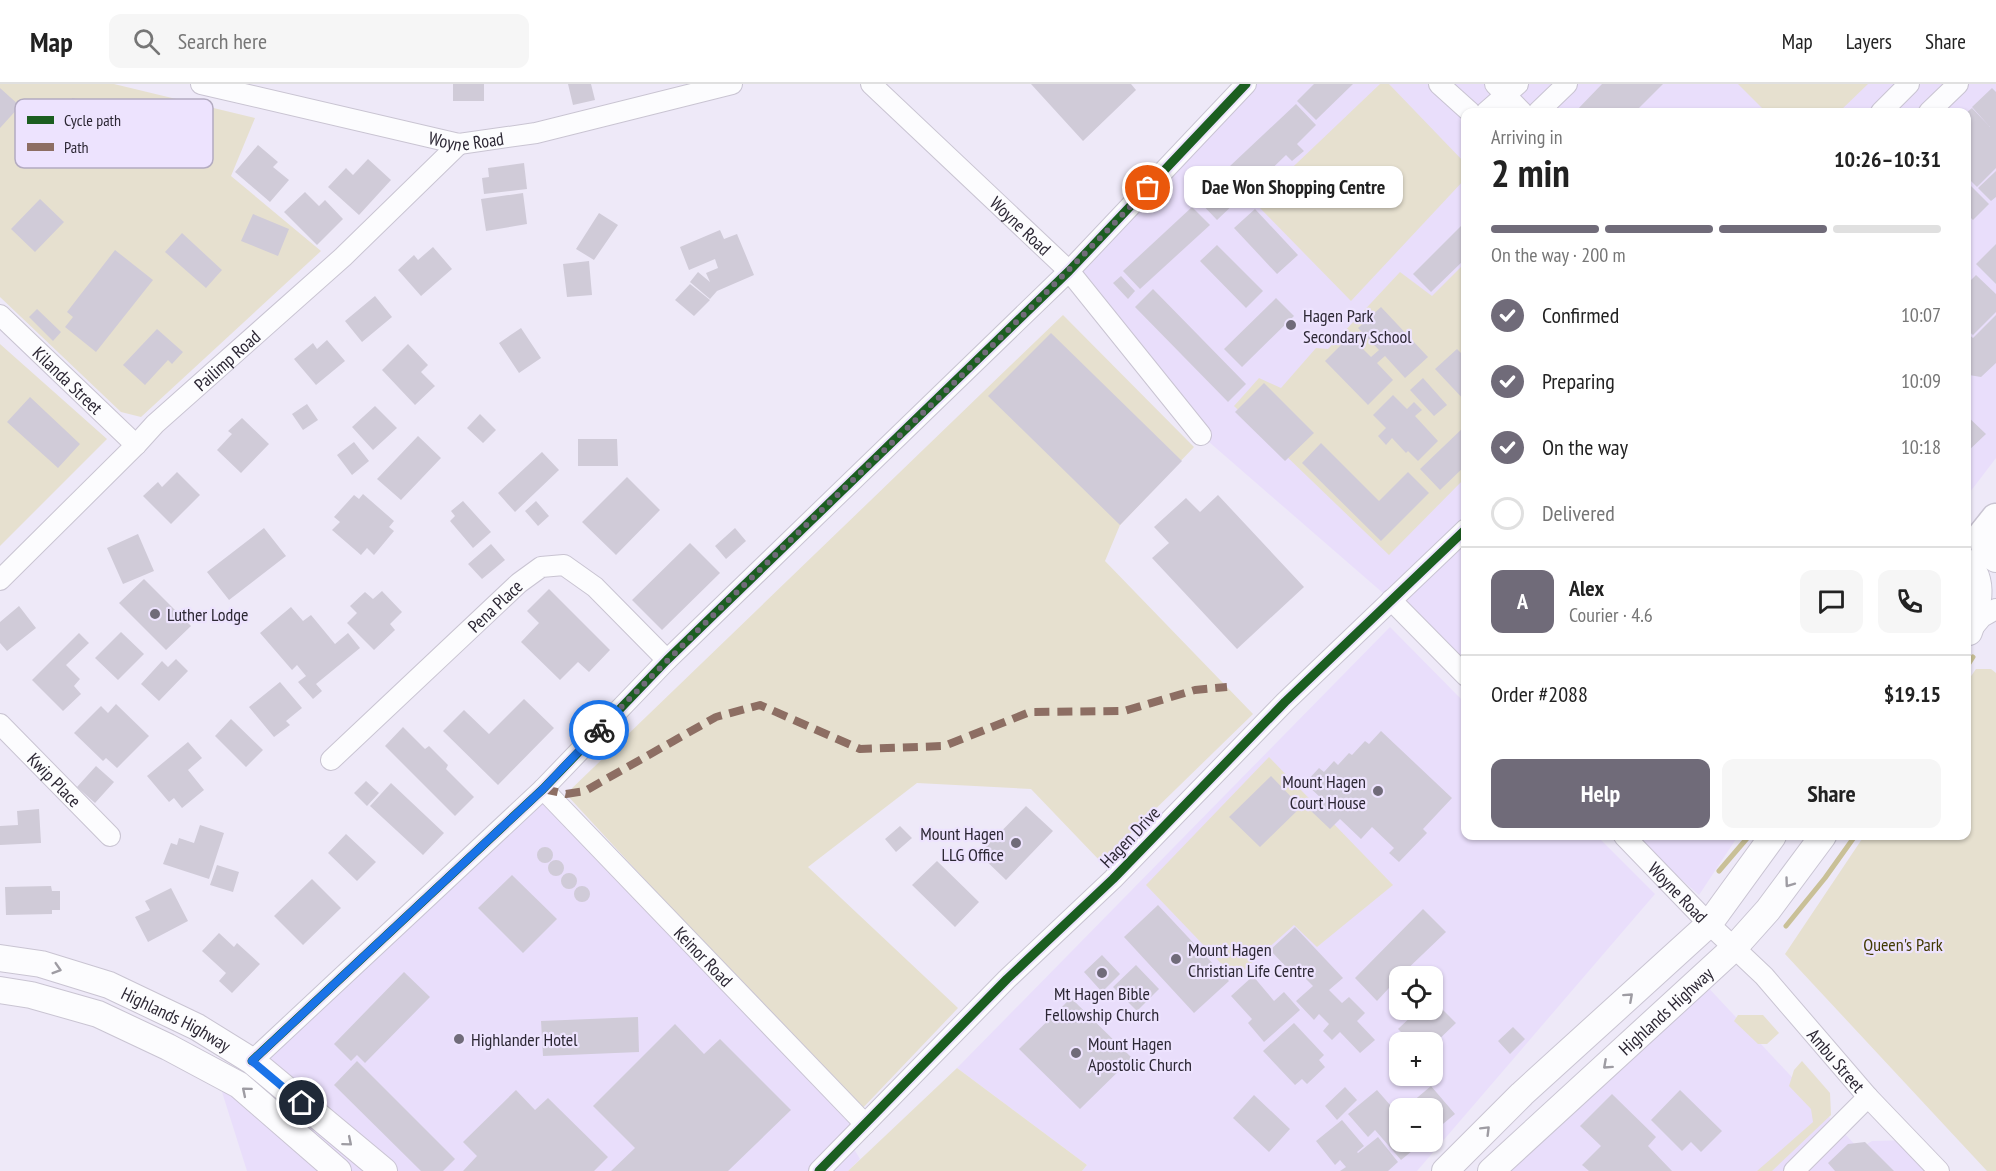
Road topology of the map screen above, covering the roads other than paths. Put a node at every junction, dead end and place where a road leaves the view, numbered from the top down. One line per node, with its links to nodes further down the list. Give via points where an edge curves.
1 (201, 84): 16 (street, Woyne Road)
2 (732, 84): 16 (street, Woyne Road, via 536,133)
3 (871, 84): 17 (street, Woyne Road)
4 (1246, 84): 17 (street)
5 (1439, 84): 10 (street)
6 (1567, 84): 13 (street)
7 (1909, 84): 14 (street)
8 (1958, 84): 15 (street)
9 (1506, 88): 11 (street); 12 (street)
10 (1466, 108)
11 (1489, 108)
12 (1519, 108)
13 (1542, 108)
14 (1885, 108)
15 (1933, 108)
16 (459, 144): 20 (street, Pailimp Road, via 343,257 154,424)
17 (1069, 271): 19 (street, Woyne Road); 28 (street)
18 (0, 315): 20 (street, Kilanda Street)
19 (1201, 435)
20 (136, 445): 23 (street, Pailimp Road)
21 (1461, 534): 24 (street, Hagen Drive)
22 (1981, 579): 26 (main road)
23 (0, 580)
24 (1391, 600): 29 (street); 43 (street, Hagen Drive)
25 (1996, 609): 27 (street)
26 (1971, 619)
27 (1971, 625)
28 (667, 660): 31 (street, Pena Place, via 595,587 564,565 541,567 511,590); 32 (street)
29 (1461, 671)
30 (0, 724): 33 (street, Kwip Place)
31 (331, 760)
32 (543, 789): 41 (street); 43 (street, Keinor Road)
33 (110, 836)
34 (1628, 840): 37 (street, Woyne Road)
35 (1770, 840): 37 (main road, Highlands Highway)
36 (1820, 840): 38 (main road, Highlands Highway, one-way to 38)
37 (1709, 924): 38 (street, Woyne Road); 47 (main road, Highlands Highway, one-way to 37, via 1522,1094)
38 (1734, 948): 42 (street, Ambu Street, via 1764,976); 48 (main road, Highlands Highway, one-way to 48)
39 (0, 958): 41 (main road, Highlands Highway, one-way to 41, via 41,964 109,985 197,1027)
40 (0, 990): 44 (main road, Highlands Highway, one-way to 40, via 239,1085 98,1014)
41 (252, 1061): 45 (main road, Highlands Highway, one-way to 45)
42 (1868, 1097): 49 (street); 50 (street, Ambu Street)
43 (865, 1124): 46 (street, Hagen Drive)
44 (338, 1171)
45 (384, 1171)
46 (819, 1171)
47 (1445, 1171)
48 (1491, 1171)
49 (1794, 1171)
50 (1940, 1171)

